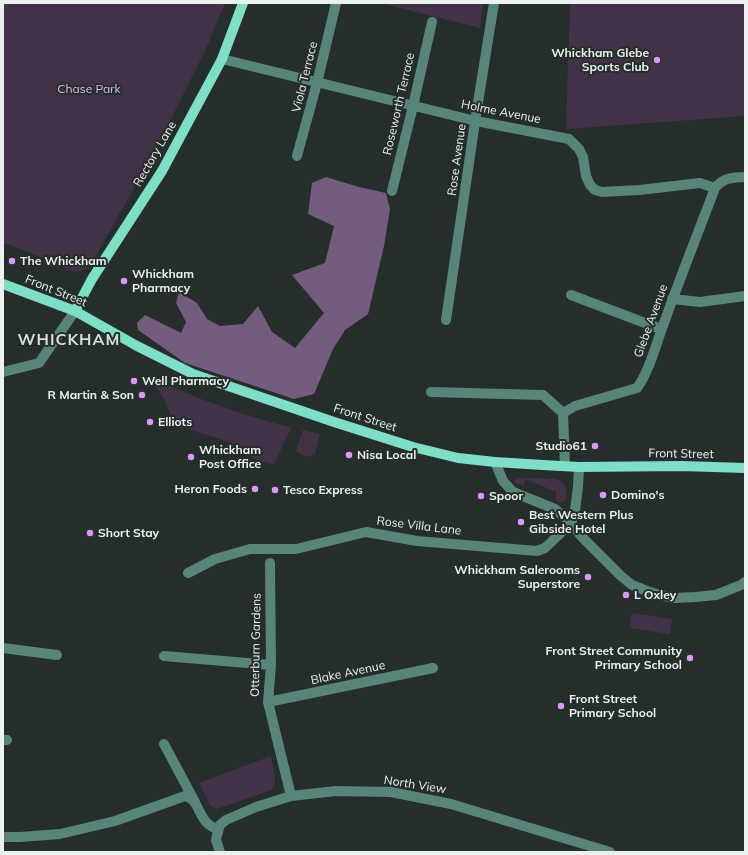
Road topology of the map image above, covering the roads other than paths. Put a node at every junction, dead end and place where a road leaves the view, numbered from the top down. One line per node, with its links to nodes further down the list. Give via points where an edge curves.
1 (243, 3): 5 (main road, Rectory Lane)
2 (336, 3): 6 (street, Viola Terrace)
3 (494, 3): 8 (street, Rose Avenue)
4 (432, 22): 7 (street, Roseworth Terrace)
5 (222, 58): 6 (street, Holme Avenue); 17 (main road, Rectory Lane, via 162,171 92,279)
6 (317, 83): 7 (street, Holme Avenue); 9 (street, Viola Terrace)
7 (413, 106): 8 (street, Holme Avenue); 12 (street, Roseworth Terrace)
8 (476, 122): 11 (street, Holme Avenue, via 569,139 583,157 590,185 602,192 700,183); 18 (street, Rose Avenue)
9 (297, 156)
10 (745, 177): 11 (street, via 726,178)
11 (715, 188): 16 (street, Glebe Avenue)
12 (392, 191)
13 (3, 284): 17 (main road, Front Street)
14 (571, 295): 19 (street)
15 (745, 296): 16 (street, via 700,302)
16 (672, 299): 19 (street, Glebe Avenue)
17 (75, 311): 20 (street, via 40,364); 23 (main road, Front Street, via 193,374 413,447 458,458)
18 (446, 320)
19 (661, 329): 22 (street, Glebe Avenue, via 654,353 637,388 575,406)
20 (3, 372)
21 (431, 392): 22 (street, via 543,395)
22 (562, 413): 24 (street)
23 (495, 462): 24 (main road, Front Street); 27 (street, via 503,481 513,492 555,510)
24 (565, 466): 25 (main road, Front Street)
25 (579, 467): 26 (main road, Front Street); 27 (street, via 575,510)
26 (745, 468)
27 (571, 523): 29 (street, Rose Villa Lane, via 545,548 538,551 417,541 366,532 296,549 250,549 215,559); 30 (street, via 621,576 632,585 652,593 674,598 716,595)
28 (270, 563): 34 (street, Otterburn Gardens)
29 (188, 573)
30 (745, 582)
31 (3, 648): 32 (street)
32 (58, 655)
33 (164, 656): 34 (street)
34 (271, 665): 36 (street, Otterburn Gardens)
35 (433, 668): 36 (street, Blake Avenue)
36 (268, 702): 38 (street, Otterburn Gardens)
37 (164, 744): 39 (street)
38 (291, 796): 40 (street, North View, via 226,820); 43 (street, North View, via 336,791 391,792 451,804)
39 (194, 802): 40 (street, via 205,821); 41 (street, via 188,797 181,797 115,821 60,834)
40 (218, 830): 42 (street, via 216,840)
41 (3, 837)
42 (220, 852)
43 (610, 852)

